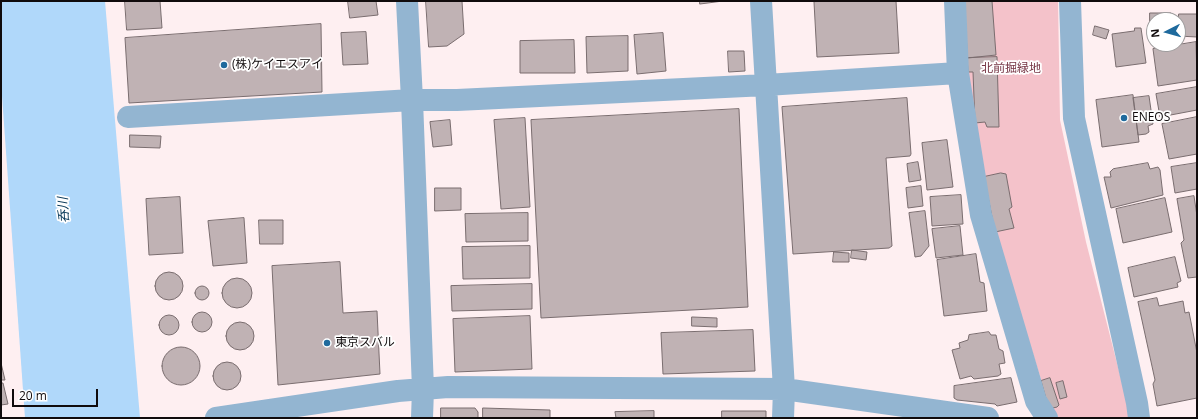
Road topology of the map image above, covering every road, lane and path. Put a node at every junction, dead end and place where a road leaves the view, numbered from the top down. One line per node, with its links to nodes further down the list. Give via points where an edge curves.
1 (406, 1): 7 (street)
2 (761, 1): 6 (street)
3 (955, 1): 5 (street)
4 (1070, 1): 16 (street, via 1074,118)
5 (958, 73): 6 (street); 15 (street, via 981,215 1036,401)
6 (766, 85): 7 (street); 10 (street)
7 (412, 100): 8 (street); 9 (street)
8 (128, 117)
9 (423, 389): 10 (street); 11 (street); 12 (street)
10 (784, 389): 13 (street); 14 (street)
11 (216, 418)
12 (422, 418)
13 (783, 418)
14 (988, 418)
15 (1047, 418)
16 (1139, 418)

